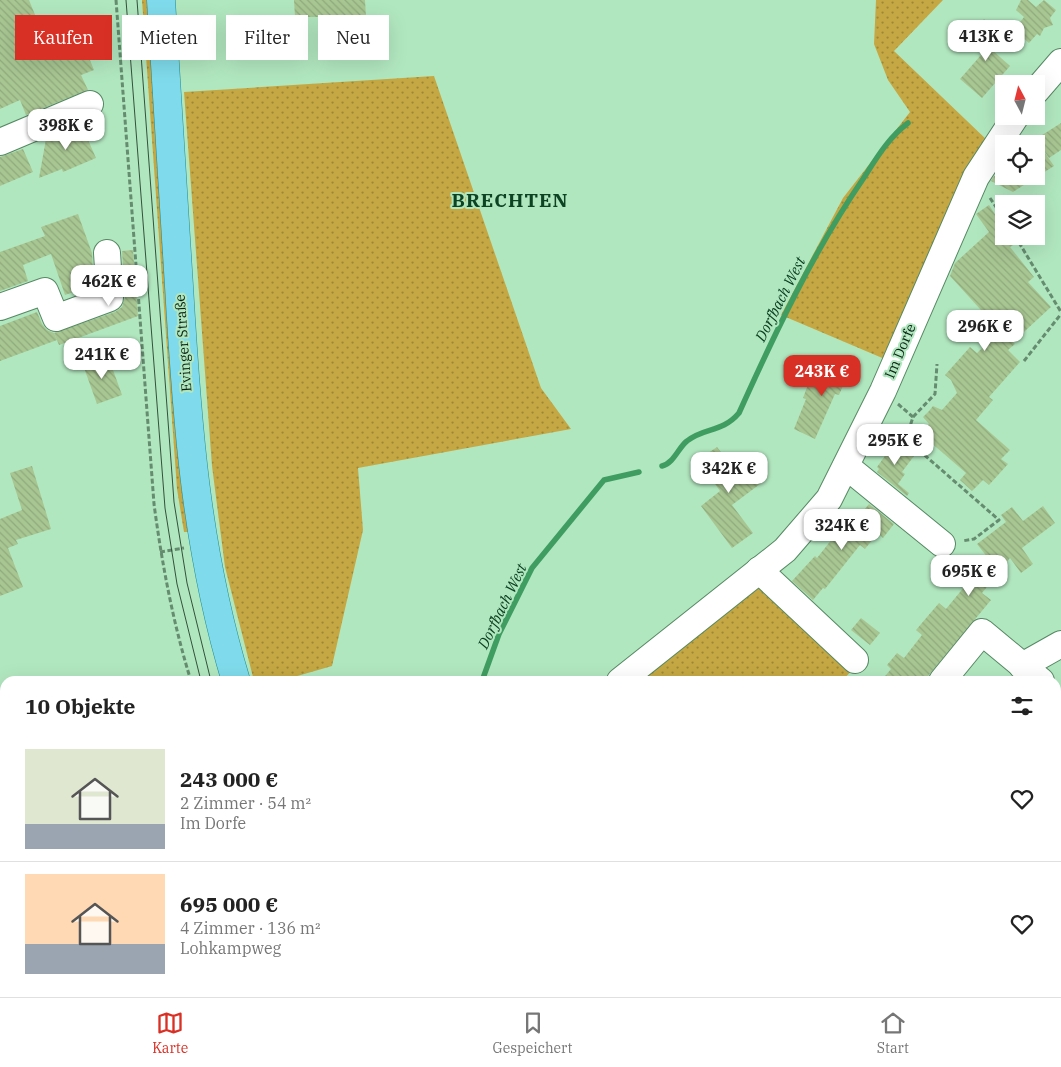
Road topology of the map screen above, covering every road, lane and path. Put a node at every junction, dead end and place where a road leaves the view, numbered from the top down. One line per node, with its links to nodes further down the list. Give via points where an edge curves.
1 (116, 0): 22 (path, via 154,504 169,597)
2 (161, 0): 23 (main road, Evinger Straße, via 185,378 197,506 208,576)
3 (1059, 67): 4 (street)
4 (1045, 82)
5 (90, 104): 7 (street)
6 (1010, 125): 14 (street, Im Dorfe, via 976,176)
7 (0, 142)
8 (1020, 245): 11 (path)
9 (107, 253): 10 (street, via 110,298 56,318 45,291)
10 (0, 307)
11 (1061, 313): 12 (path)
12 (1024, 361)
13 (937, 364): 15 (path, via 935,394)
14 (883, 391): 15 (path); 16 (street, Im Dorfe)
15 (913, 417): 17 (path, via 906,439 999,520 974,539)
16 (846, 466): 17 (street); 18 (street, Im Dorfe, via 829,499 785,550)
17 (942, 544)
18 (759, 570): 20 (street); 24 (street, Im Dorfe)
19 (1061, 644): 21 (street)
20 (855, 660)
21 (1031, 674): 25 (street, via 982,632)
22 (190, 676)
23 (235, 676)
24 (626, 676)
25 (946, 676)

